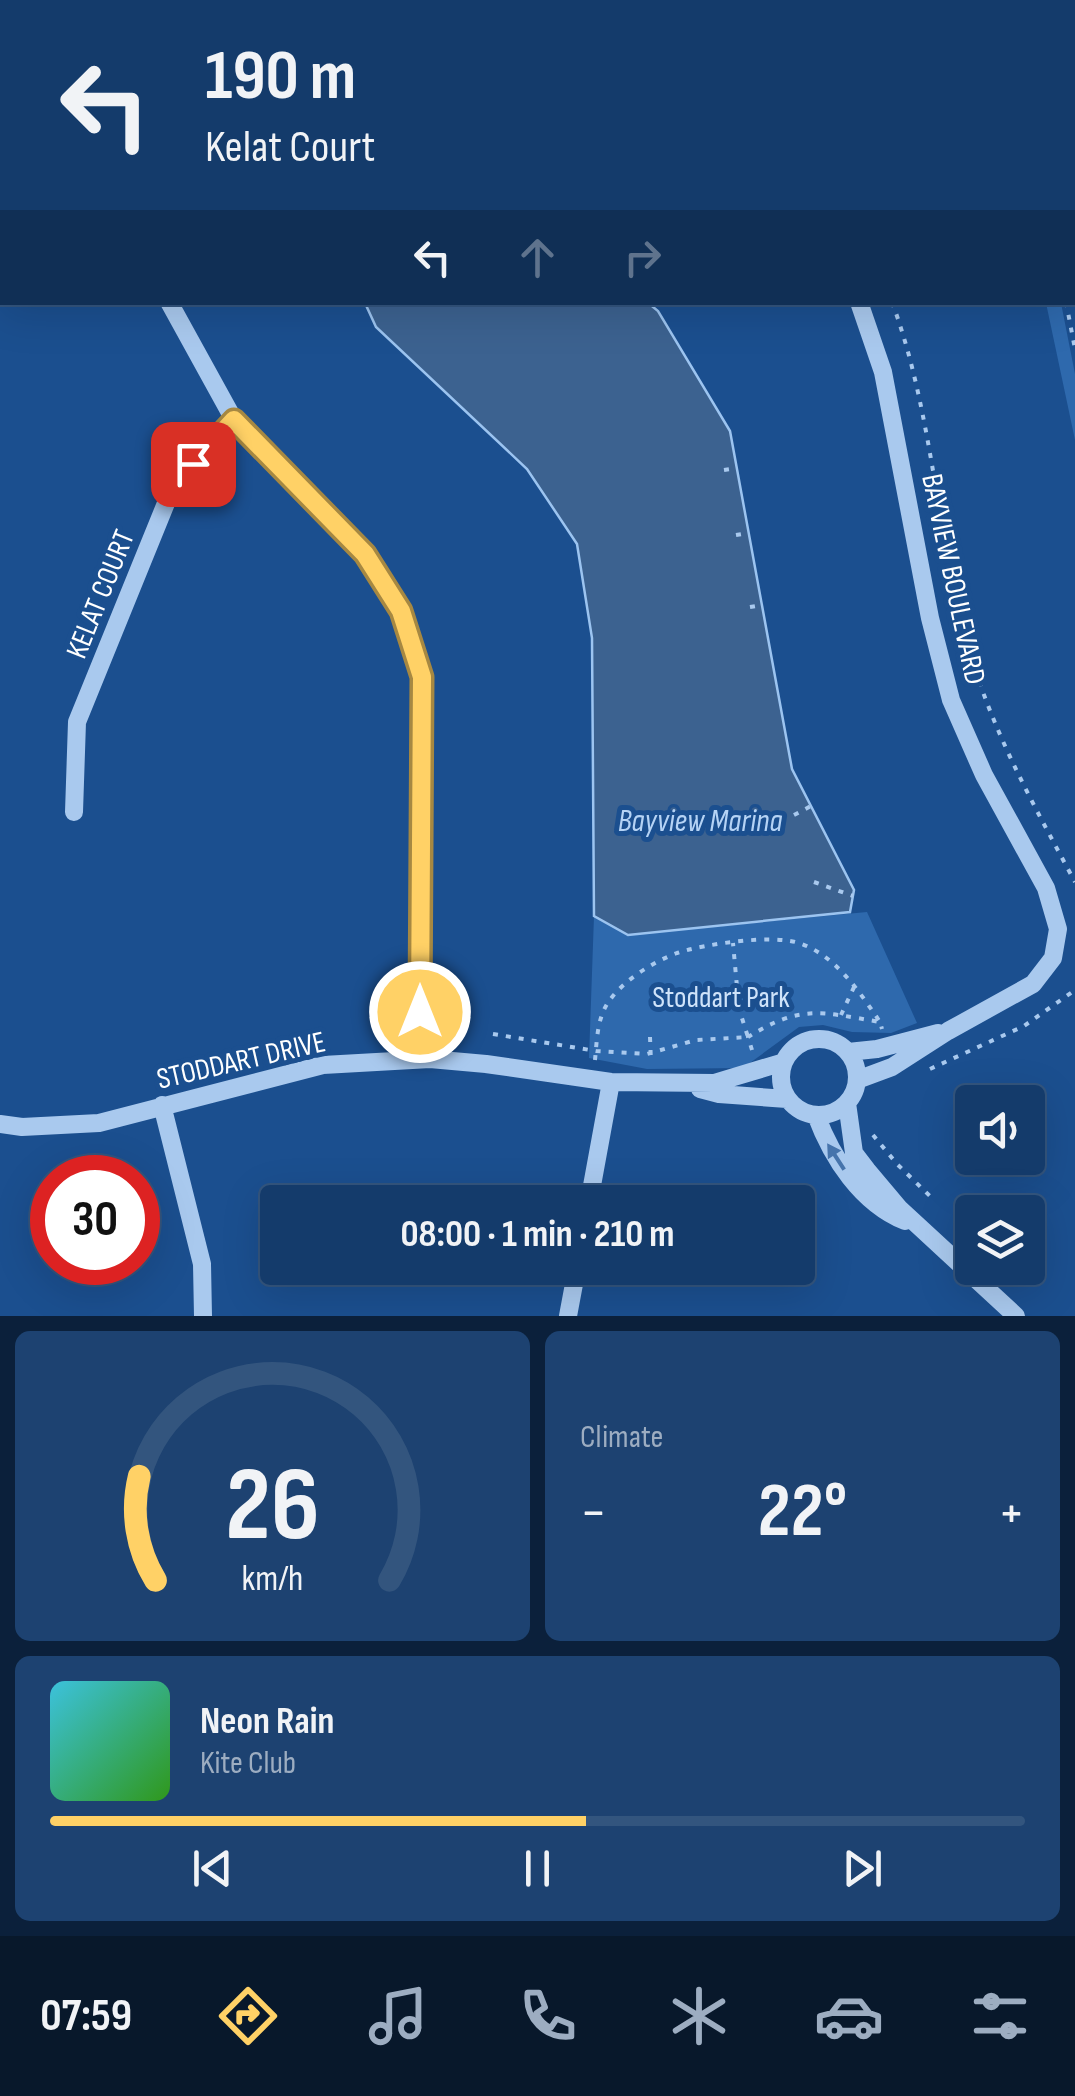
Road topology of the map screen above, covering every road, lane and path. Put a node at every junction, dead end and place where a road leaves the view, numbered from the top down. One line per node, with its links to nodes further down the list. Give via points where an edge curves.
1 (172, 305): 6 (street)
2 (861, 305): 24 (street, BAYVIEW BOULEVARD, via 883,372 950,700 1046,888 1058,930 1042,976)
3 (893, 305): 17 (path, via 986,704)
4 (1067, 305): 5 (path)
5 (1075, 350)
6 (234, 420): 14 (street, KELAT COURT, via 173,486 165,505 78,722); 32 (street, via 365,554 401,611 422,677 420,1012)
7 (736, 468): 8 (path)
8 (724, 470)
9 (748, 534): 10 (path)
10 (736, 536)
11 (762, 605): 12 (path)
12 (750, 607)
13 (811, 806): 15 (path)
14 (74, 812)
15 (794, 815)
16 (814, 882): 18 (path)
17 (1075, 882)
18 (853, 896)
19 (733, 943): 20 (path, via 801,943); 27 (path, via 738,1009); 29 (path, via 677,953 629,979 608,1002)
20 (855, 985): 22 (path); 23 (path)
21 (1075, 990): 34 (path, via 1024,1026)
22 (841, 1015): 23 (path); 27 (path, via 814,1011 772,1022)
23 (880, 1022): 28 (path)
24 (948, 1031): 28 (street, BAYVIEW BOULEVARD); 36 (street, BAYVIEW BOULEVARD, via 892,1068)
25 (493, 1034): 29 (path)
26 (650, 1037): 31 (path)
27 (748, 1037): 31 (path, via 696,1040); 35 (path)
28 (886, 1046): 30 (street, BAYVIEW BOULEVARD)
29 (596, 1051): 31 (path); 37 (path)
30 (848, 1052): 33 (street, via 820,1039 792,1050); 36 (street)
31 (651, 1053): 38 (path)
32 (430, 1060): 37 (street, STODDART DRIVE); 42 (street, STODDART DRIVE, via 323,1065)
33 (784, 1062): 35 (street, STODDART DRIVE); 40 (street)
34 (930, 1069)
35 (758, 1072): 39 (street, STODDART DRIVE, via 714,1083)
36 (857, 1080): 41 (street)
37 (602, 1081): 38 (street, STODDART DRIVE); 46 (street)
38 (653, 1082): 39 (street, STODDART DRIVE)
39 (675, 1082): 40 (street, STODDART DRIVE, via 719,1094)
40 (788, 1098): 43 (street)
41 (847, 1103): 43 (street); 48 (street, via 854,1153)
42 (162, 1105): 44 (street, STODDART DRIVE, via 99,1122); 50 (street, via 202,1264)
43 (816, 1115): 48 (street, one-way to 43, via 892,1216 843,1170)
44 (0, 1124)
45 (872, 1133): 47 (path)
46 (591, 1185)
47 (936, 1200)
48 (924, 1229): 52 (street)
49 (574, 1285): 51 (street)
50 (202, 1316)
51 (568, 1316)
52 (1016, 1316)

